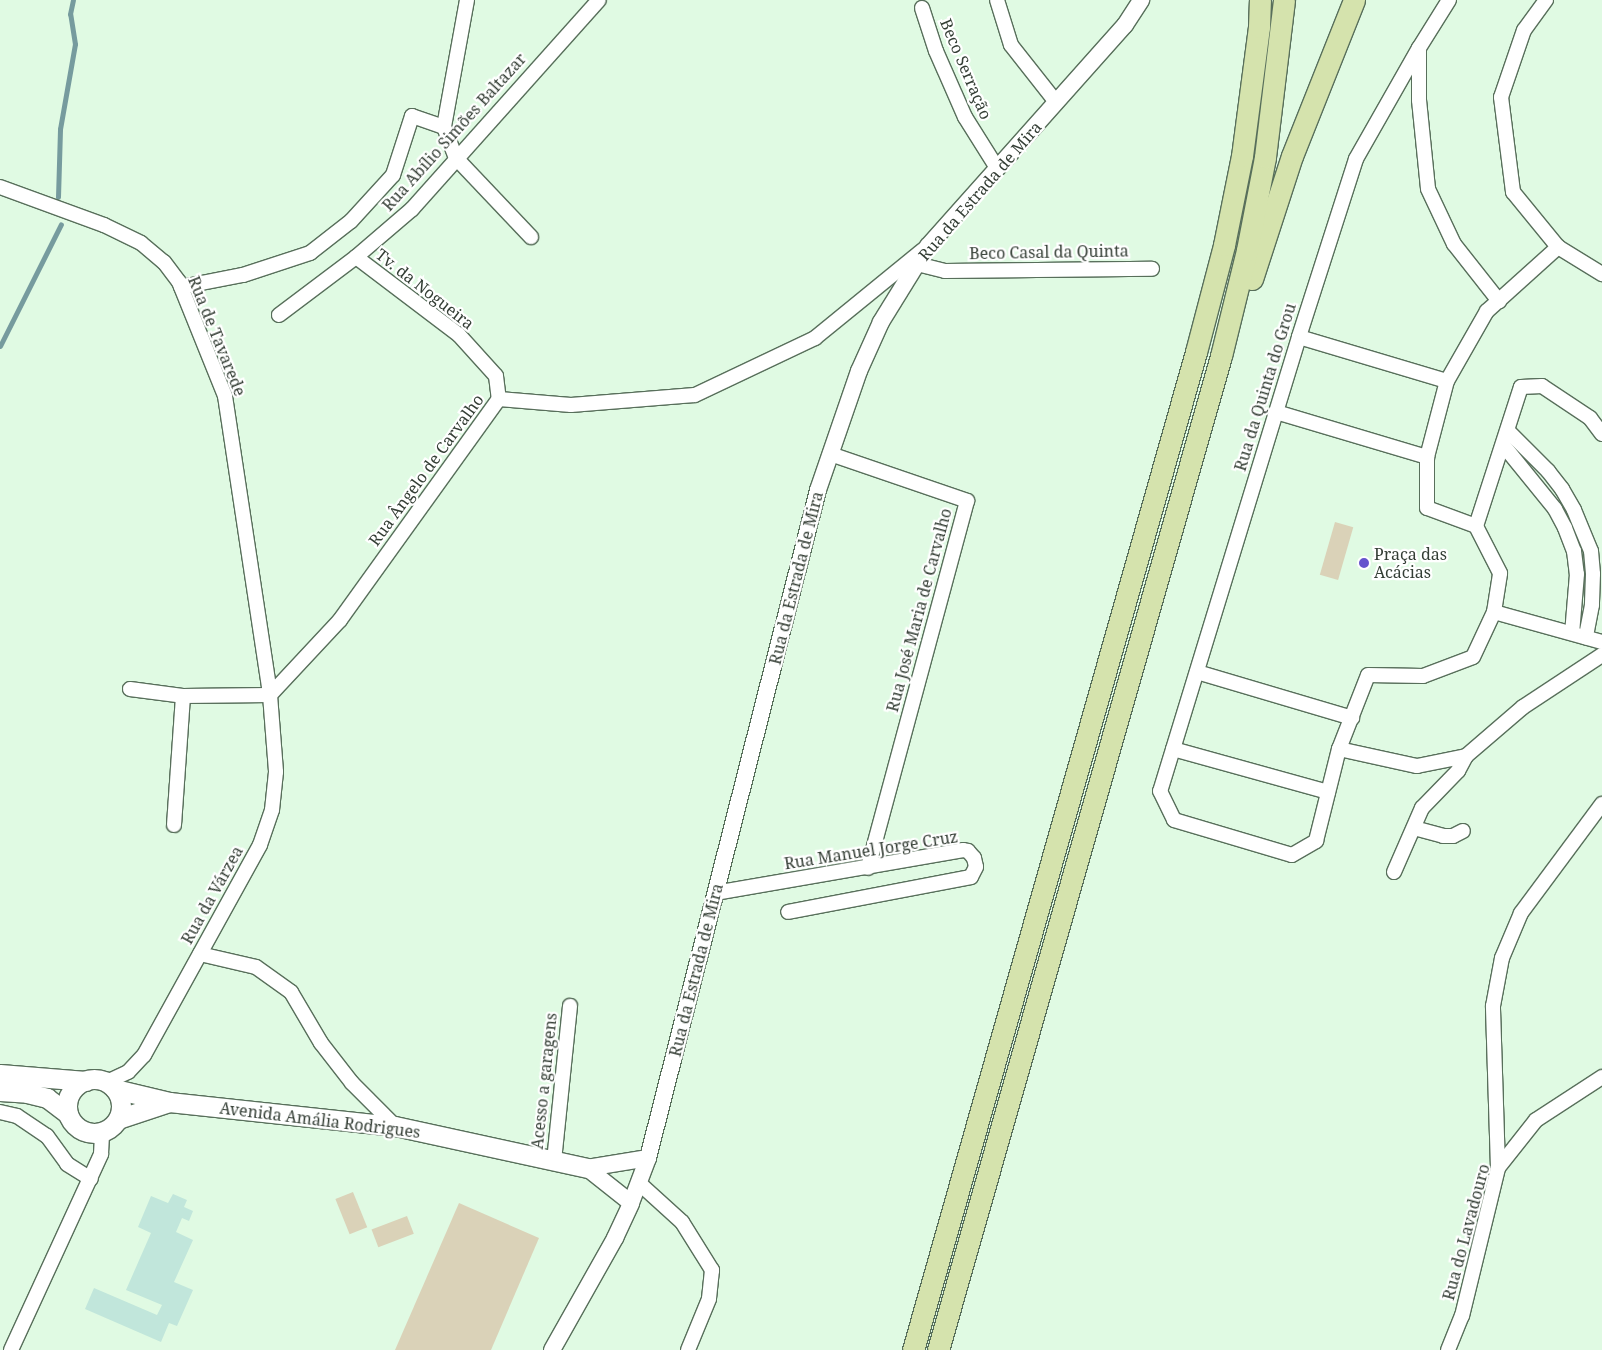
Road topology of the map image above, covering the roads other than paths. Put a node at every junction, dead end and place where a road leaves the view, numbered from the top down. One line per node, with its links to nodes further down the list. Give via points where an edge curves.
1 (467, 0): 13 (street)
2 (599, 0): 14 (street, Rua Abílio Simões Baltazar)
3 (996, 0): 12 (street, via 1011,45)
4 (1141, 0): 12 (street, Rua da Estrada de Mira, via 1124,25)
5 (1260, 0): 83 (main road, via 1242,156 1222,254)
6 (1284, 0): 28 (main road, via 1265,157 1247,250)
7 (1354, 0): 28 (main road, via 1292,156 1258,264)
8 (1449, 0): 11 (street, Rua da Quinta do Grou)
9 (1546, 0): 19 (street, via 1524,30 1501,97 1513,192)
10 (922, 8): 15 (street, Beco Serração, via 936,51 965,117)
11 (1419, 48): 25 (street, via 1419,100 1428,189 1454,244); 27 (street, Rua da Quinta do Grou, via 1356,159)
12 (1056, 102): 15 (street, Rua da Estrada de Mira)
13 (444, 127): 14 (street); 24 (street, via 412,116 393,175 351,221 310,253 243,275)
14 (456, 158): 17 (street); 20 (street, Rua Abílio Simões Baltazar, via 412,208)
15 (997, 168): 18 (street, Rua da Estrada de Mira)
16 (0, 187): 24 (street, Rua de Tavarede, via 104,225 141,243 164,262)
17 (531, 237)
18 (928, 246): 21 (street, Rua da Estrada de Mira); 30 (street, Rua Ângelo de Carvalho, via 815,338 695,395 571,405)
19 (1558, 247): 23 (street); 25 (street)
20 (356, 257): 26 (street, Rua Abílio Simões Baltazar); 30 (street, Tv. da Nogueira, via 459,335 496,376)
21 (917, 264): 22 (street, Beco Casal da Quinta, via 945,271); 35 (street, Rua da Estrada de Mira, via 881,322 858,371)
22 (1152, 268)
23 (1602, 274)
24 (181, 287): 45 (street, Rua de Tavarede, via 225,396)
25 (1499, 301): 29 (street, via 1487,312)
26 (279, 315)
27 (1299, 336): 29 (street); 31 (street, Rua da Quinta do Grou)
28 (1221, 356): 84 (main road)
29 (1447, 381): 36 (street)
30 (499, 399): 45 (street, Rua Ângelo de Carvalho, via 340,620)
31 (1276, 412): 36 (street); 43 (street, Rua da Quinta do Grou)
32 (1508, 431): 33 (street, via 1521,387 1542,386 1590,418); 34 (street); 40 (street, via 1562,489 1591,551 1592,604)
33 (1602, 434)
34 (1504, 446): 37 (street); 39 (street, via 1555,509 1574,552 1577,574)
35 (830, 454): 56 (street, Rua José Maria de Carvalho, via 967,502); 58 (street, Rua da Estrada de Mira)
36 (1427, 457): 37 (street, via 1427,508)
37 (1476, 526): 38 (street, via 1500,573)
38 (1494, 612): 39 (street); 47 (street, Rua da Quinta do Grou, via 1473,657 1423,676 1368,675)
39 (1572, 634): 40 (street)
40 (1586, 637): 41 (street)
41 (1602, 642)
42 (1602, 655): 50 (street, via 1523,707)
43 (1197, 672): 47 (street); 48 (street, Rua da Quinta do Grou)
44 (130, 689): 46 (street)
45 (270, 695): 46 (street); 60 (street, Rua da Várzea, via 276,772 272,810 260,845)
46 (183, 696): 53 (street)
47 (1352, 718): 49 (street, Rua da Quinta do Grou)
48 (1173, 749): 51 (street); 51 (street, Rua da Quinta do Grou, via 1160,791 1174,820 1292,855 1316,841)
49 (1340, 749): 50 (street, via 1417,766); 51 (street, Rua da Quinta do Grou)
50 (1466, 756): 54 (street, via 1458,772 1422,808)
51 (1328, 792)
52 (1602, 804): 76 (street, via 1521,913 1502,958 1493,1006)
53 (174, 825)
54 (1414, 828): 55 (street, via 1443,836); 57 (street)
55 (1463, 831)
56 (868, 868): 58 (street, Rua Manuel Jorge Cruz); 59 (street, Rua Manuel Jorge Cruz, via 963,850 974,858 976,867 971,877)
57 (1394, 872)
58 (715, 893): 73 (street, Rua da Estrada de Mira)
59 (788, 912)
60 (200, 954): 65 (street, Rua da Várzea, via 144,1055); 71 (street, via 256,967 291,992 321,1043 352,1083)
61 (570, 1006): 74 (street, Acesso a garagens)
62 (0, 1074): 64 (main road)
63 (1602, 1077): 76 (street, Rua do Lavadouro, via 1536,1120)
64 (86, 1081): 65 (main road, via 96,1080); 69 (main road, via 70,1094)
65 (111, 1086): 67 (main road, Avenida Amália Rodrigues); 70 (main road, via 121,1104)
66 (0, 1091): 69 (main road, via 47,1098)
67 (169, 1102): 70 (main road, Avenida Amália Rodrigues); 71 (main road, Avenida Amália Rodrigues)
68 (0, 1112): 77 (street, via 17,1116 46,1136 67,1164)
69 (68, 1114): 72 (main road, via 73,1124 82,1130)
70 (118, 1119): 72 (main road)
71 (395, 1126): 74 (main road, Avenida Amália Rodrigues)
72 (102, 1132): 77 (street, via 101,1154)
73 (648, 1158): 75 (street, Avenida Amália Rodrigues); 78 (street, Rua da Estrada de Mira)
74 (554, 1161): 75 (main road, Avenida Amália Rodrigues)
75 (587, 1168): 79 (street, Avenida Amália Rodrigues)
76 (1498, 1168): 85 (street, Rua do Lavadouro, via 1462,1316)
77 (90, 1179): 80 (street)
78 (639, 1183): 79 (street, Rua da Estrada de Mira); 82 (street, via 682,1222 712,1270 709,1299)
79 (631, 1203): 81 (street, Rua da Estrada de Mira)
80 (11, 1350)
81 (552, 1350)
82 (688, 1350)
83 (913, 1350)
84 (938, 1350)
85 (1448, 1350)

